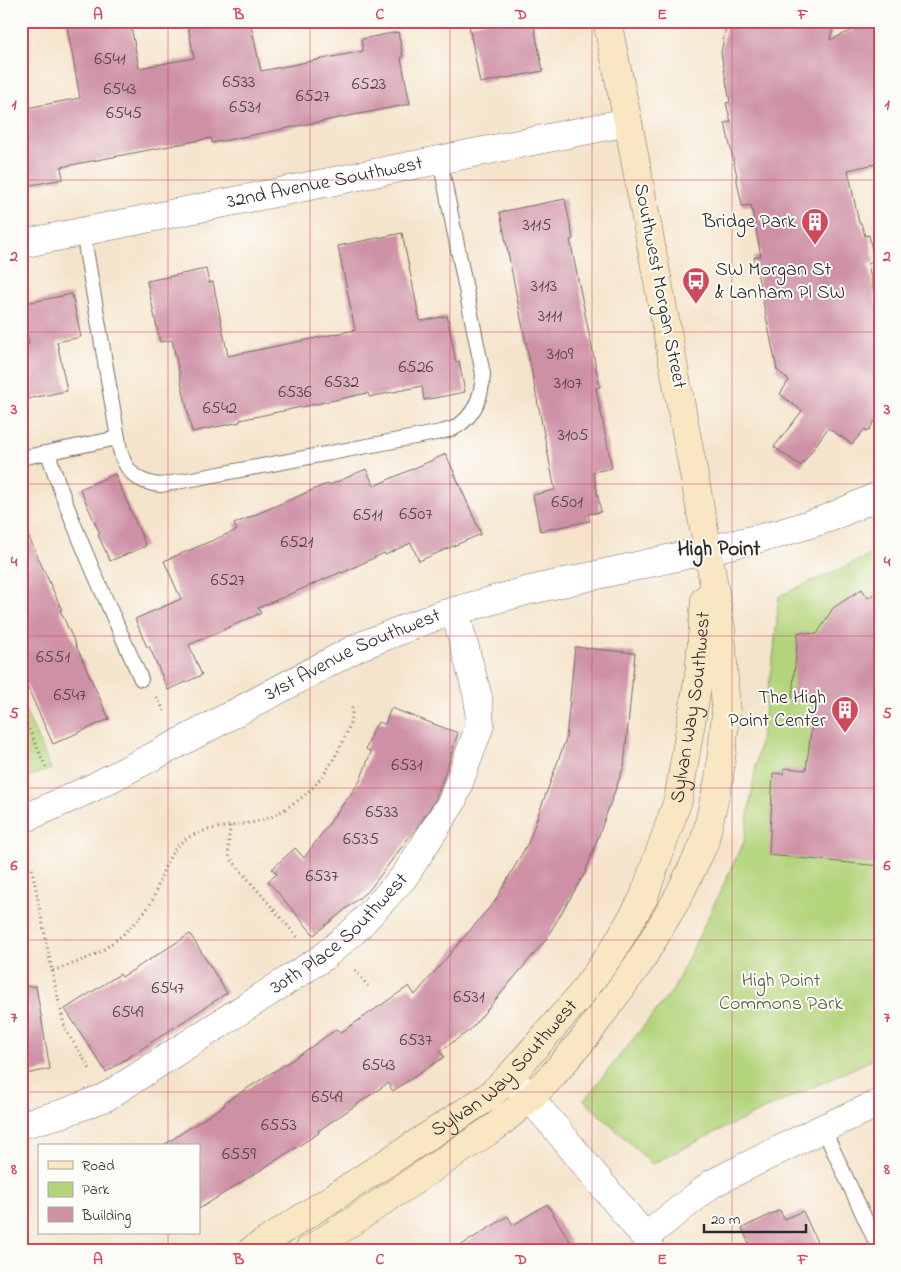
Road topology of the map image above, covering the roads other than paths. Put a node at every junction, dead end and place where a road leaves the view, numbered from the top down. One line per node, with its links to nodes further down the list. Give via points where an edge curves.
1 (608, 21): 2 (street, Southwest Morgan Street)
2 (628, 122): 3 (street, 32nd Avenue Southwest); 10 (street, Southwest Morgan Street)
3 (440, 160): 4 (street, 32nd Avenue Southwest); 6 (lane, via 483,374 477,405 468,417 456,427 441,432 162,485 150,484 130,472)
4 (83, 232): 5 (street, 32nd Avenue Southwest); 6 (lane)
5 (21, 244)
6 (118, 438): 7 (lane)
7 (48, 453): 8 (lane); 12 (lane, via 76,532)
8 (21, 458)
9 (880, 495): 10 (street, 31st Avenue Southwest, via 803,526)
10 (708, 550): 11 (street, 31st Avenue Southwest, via 526,591); 14 (street, Sylvan Way Southwest, via 699,675 678,800 643,899 601,967); 15 (street, Sylvan Way Southwest, via 721,629 726,712 719,779 704,844 640,962 586,1036)
11 (455, 611): 13 (street, 31st Avenue Southwest, via 358,647 92,788); 17 (street, 30th Place Southwest, via 478,697 480,724 452,802 404,877 355,930 322,958 106,1097 64,1113)
12 (141, 678)
13 (21, 820)
14 (510, 1076): 15 (street); 21 (street, Sylvan Way Southwest, via 488,1097)
15 (530, 1098): 19 (street); 22 (street, Sylvan Way Southwest, via 495,1127)
16 (880, 1103): 18 (street)
17 (21, 1123)
18 (823, 1128): 19 (street, via 713,1183); 20 (lane)
19 (648, 1244)
20 (880, 1250)
21 (251, 1251)
22 (308, 1251)

